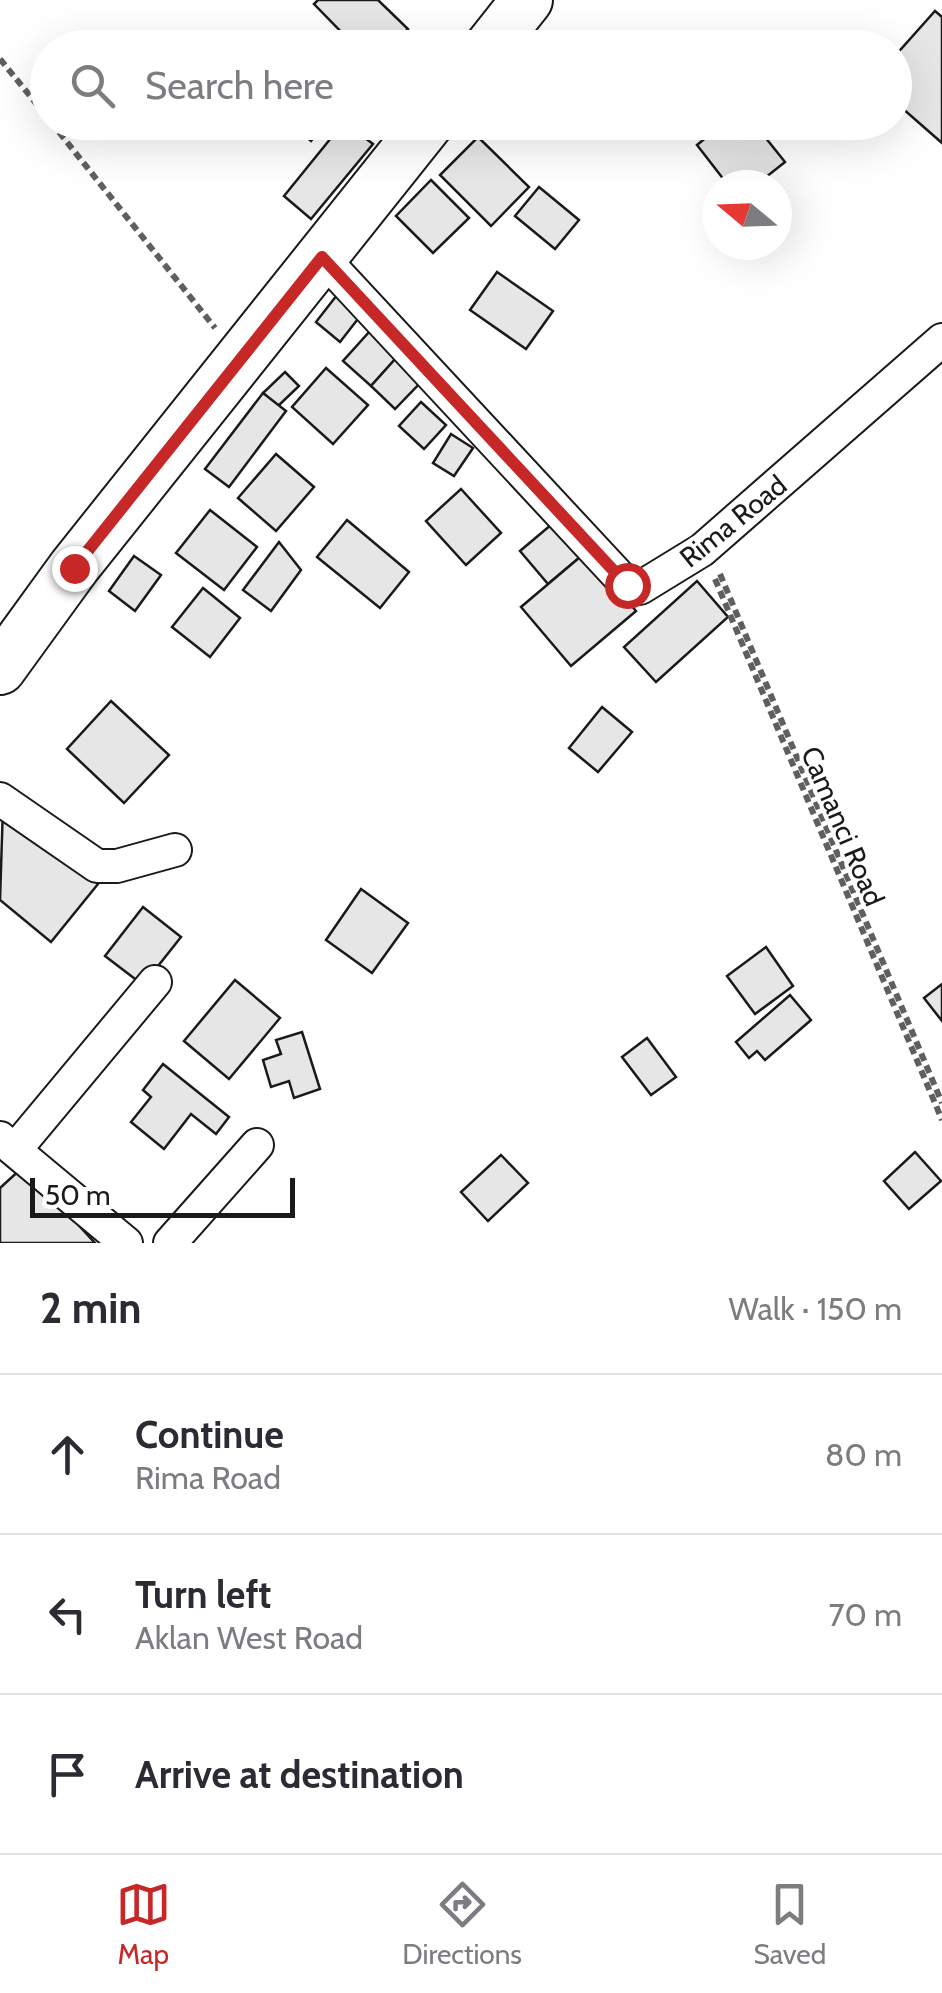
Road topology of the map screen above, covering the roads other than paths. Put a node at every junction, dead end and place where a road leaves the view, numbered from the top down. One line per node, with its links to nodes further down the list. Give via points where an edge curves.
1 (527, 0): 2 (main road)
2 (503, 30)
3 (415, 140): 4 (main road)
4 (322, 257): 5 (street, Rima Road, via 627,585 640,588 705,548); 6 (main road)
5 (942, 340)
6 (0, 669)
7 (0, 798): 8 (street, via 97,866)
8 (175, 850)
9 (155, 982): 10 (street)
10 (8, 1144): 12 (street)
11 (257, 1145): 13 (street)
12 (126, 1243)
13 (170, 1243)

